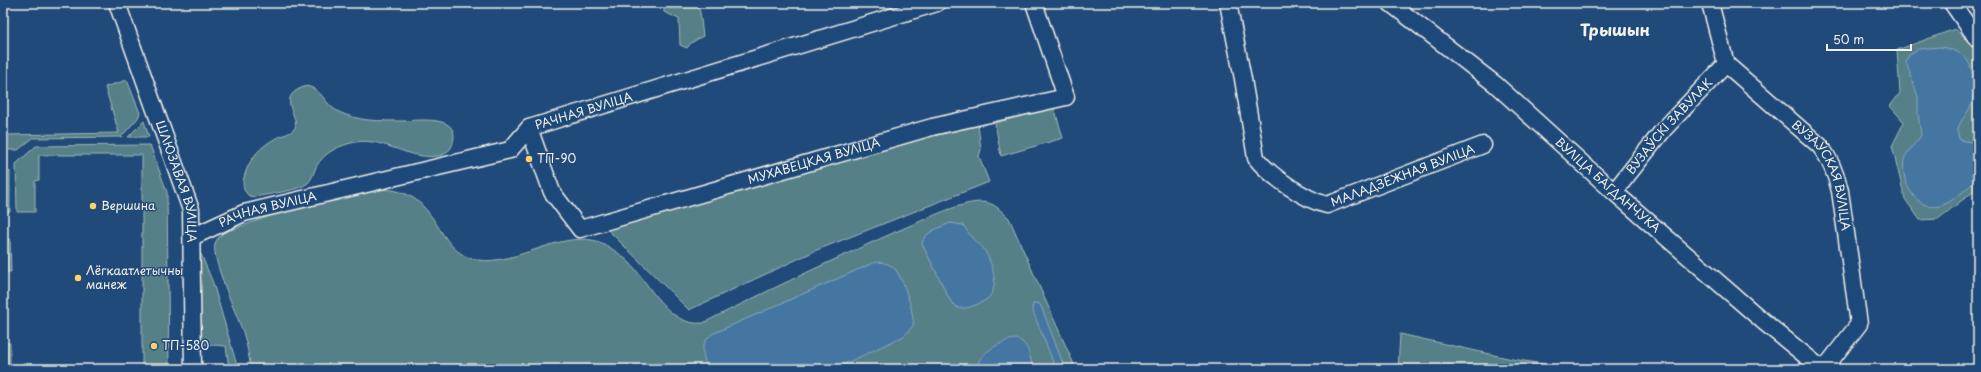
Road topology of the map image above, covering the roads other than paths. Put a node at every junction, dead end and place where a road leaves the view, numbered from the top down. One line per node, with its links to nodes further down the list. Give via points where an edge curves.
1 (117, 3): 13 (street, ШЛЮЗАВАЯ ВУЛІЦА, via 191,210)
2 (937, 3): 10 (street, РАЧНАЯ ВУЛІЦА)
3 (1034, 3): 10 (street, МУХАВЕЦКАЯ ВУЛІЦА, via 1066,97 932,127 580,229 552,192)
4 (1228, 3): 11 (street, МАЛАДЗЁЖНАЯ ВУЛІЦА, via 1256,158 1263,167 1300,193 1327,205)
5 (1390, 3): 12 (street, ВУЛІЦА БАГДАНЧУКА, via 1495,84)
6 (1710, 3): 9 (street)
7 (1952, 3): 8 (street)
8 (1978, 40)
9 (1726, 64): 12 (street, ВУЗАЎСКІ ЗАВУЛАК, via 1664,129); 15 (street, ВУЗАЎСКАЯ ВУЛІЦА, via 1820,146 1834,171 1840,191 1859,324)
10 (529, 128): 13 (street, РАЧНАЯ ВУЛІЦА, via 510,150 244,213)
11 (1483, 145)
12 (1614, 192): 15 (street, ВУЛІЦА БАГДАНЧУКА, via 1764,322)
13 (192, 237): 14 (street, ШЛЮЗАВАЯ ВУЛІЦА)
14 (193, 369)
15 (1823, 369)

